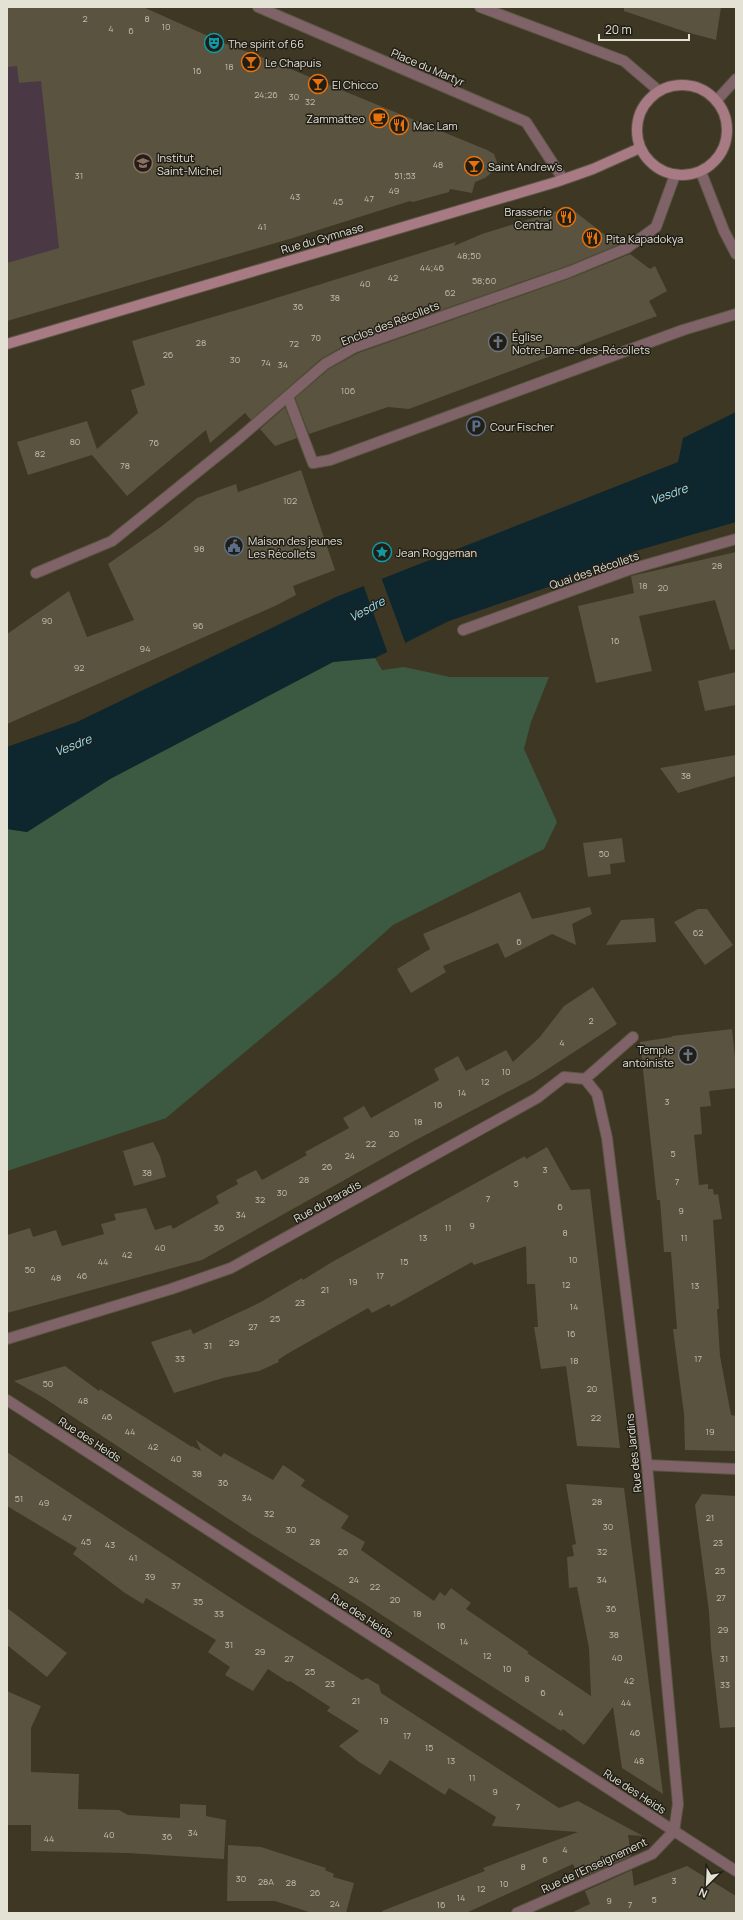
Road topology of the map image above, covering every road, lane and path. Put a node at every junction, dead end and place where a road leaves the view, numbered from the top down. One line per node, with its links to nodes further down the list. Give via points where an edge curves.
1 (258, 7): 10 (street, Place du Martyr, via 526,122)
2 (480, 7): 4 (street, via 624,61)
3 (734, 81): 5 (street)
4 (659, 91): 5 (street, via 674,85 690,85 704,90); 7 (street, via 647,101 640,114 637,136)
5 (717, 100): 6 (street, via 726,116)
6 (732, 136): 8 (street, via 714,163)
7 (640, 148): 9 (street, via 652,165); 10 (street, Rue du Gymnase)
8 (701, 172): 9 (street, via 689,176); 11 (street, via 724,232)
9 (675, 176): 14 (street, Enclos des Récollets, via 656,227 627,248 569,272 355,347 325,364)
10 (563, 179): 13 (street, Rue du Gymnase)
11 (736, 254)
12 (736, 314): 14 (street, via 683,330 330,460 313,463)
13 (7, 344)
14 (288, 397): 16 (street, Enclos des Récollets, via 112,541)
15 (736, 539): 17 (street, Quai des Récollets, via 628,570)
16 (36, 573)
17 (463, 630)
18 (633, 1037): 19 (street)
19 (585, 1079): 20 (street, Rue du Paradis, via 564,1077 537,1098 231,1268); 22 (street, Rue des Jardins, via 597,1094 607,1138)
20 (7, 1339)
21 (7, 1400): 24 (street, Rue des Heids)
22 (647, 1465): 23 (street); 24 (street, Rue des Jardins, via 678,1804)
23 (736, 1469)
24 (674, 1831): 25 (street, Rue des Heids); 26 (street, Rue de l'Enseignement, via 652,1854)
25 (736, 1871)
26 (518, 1913)

